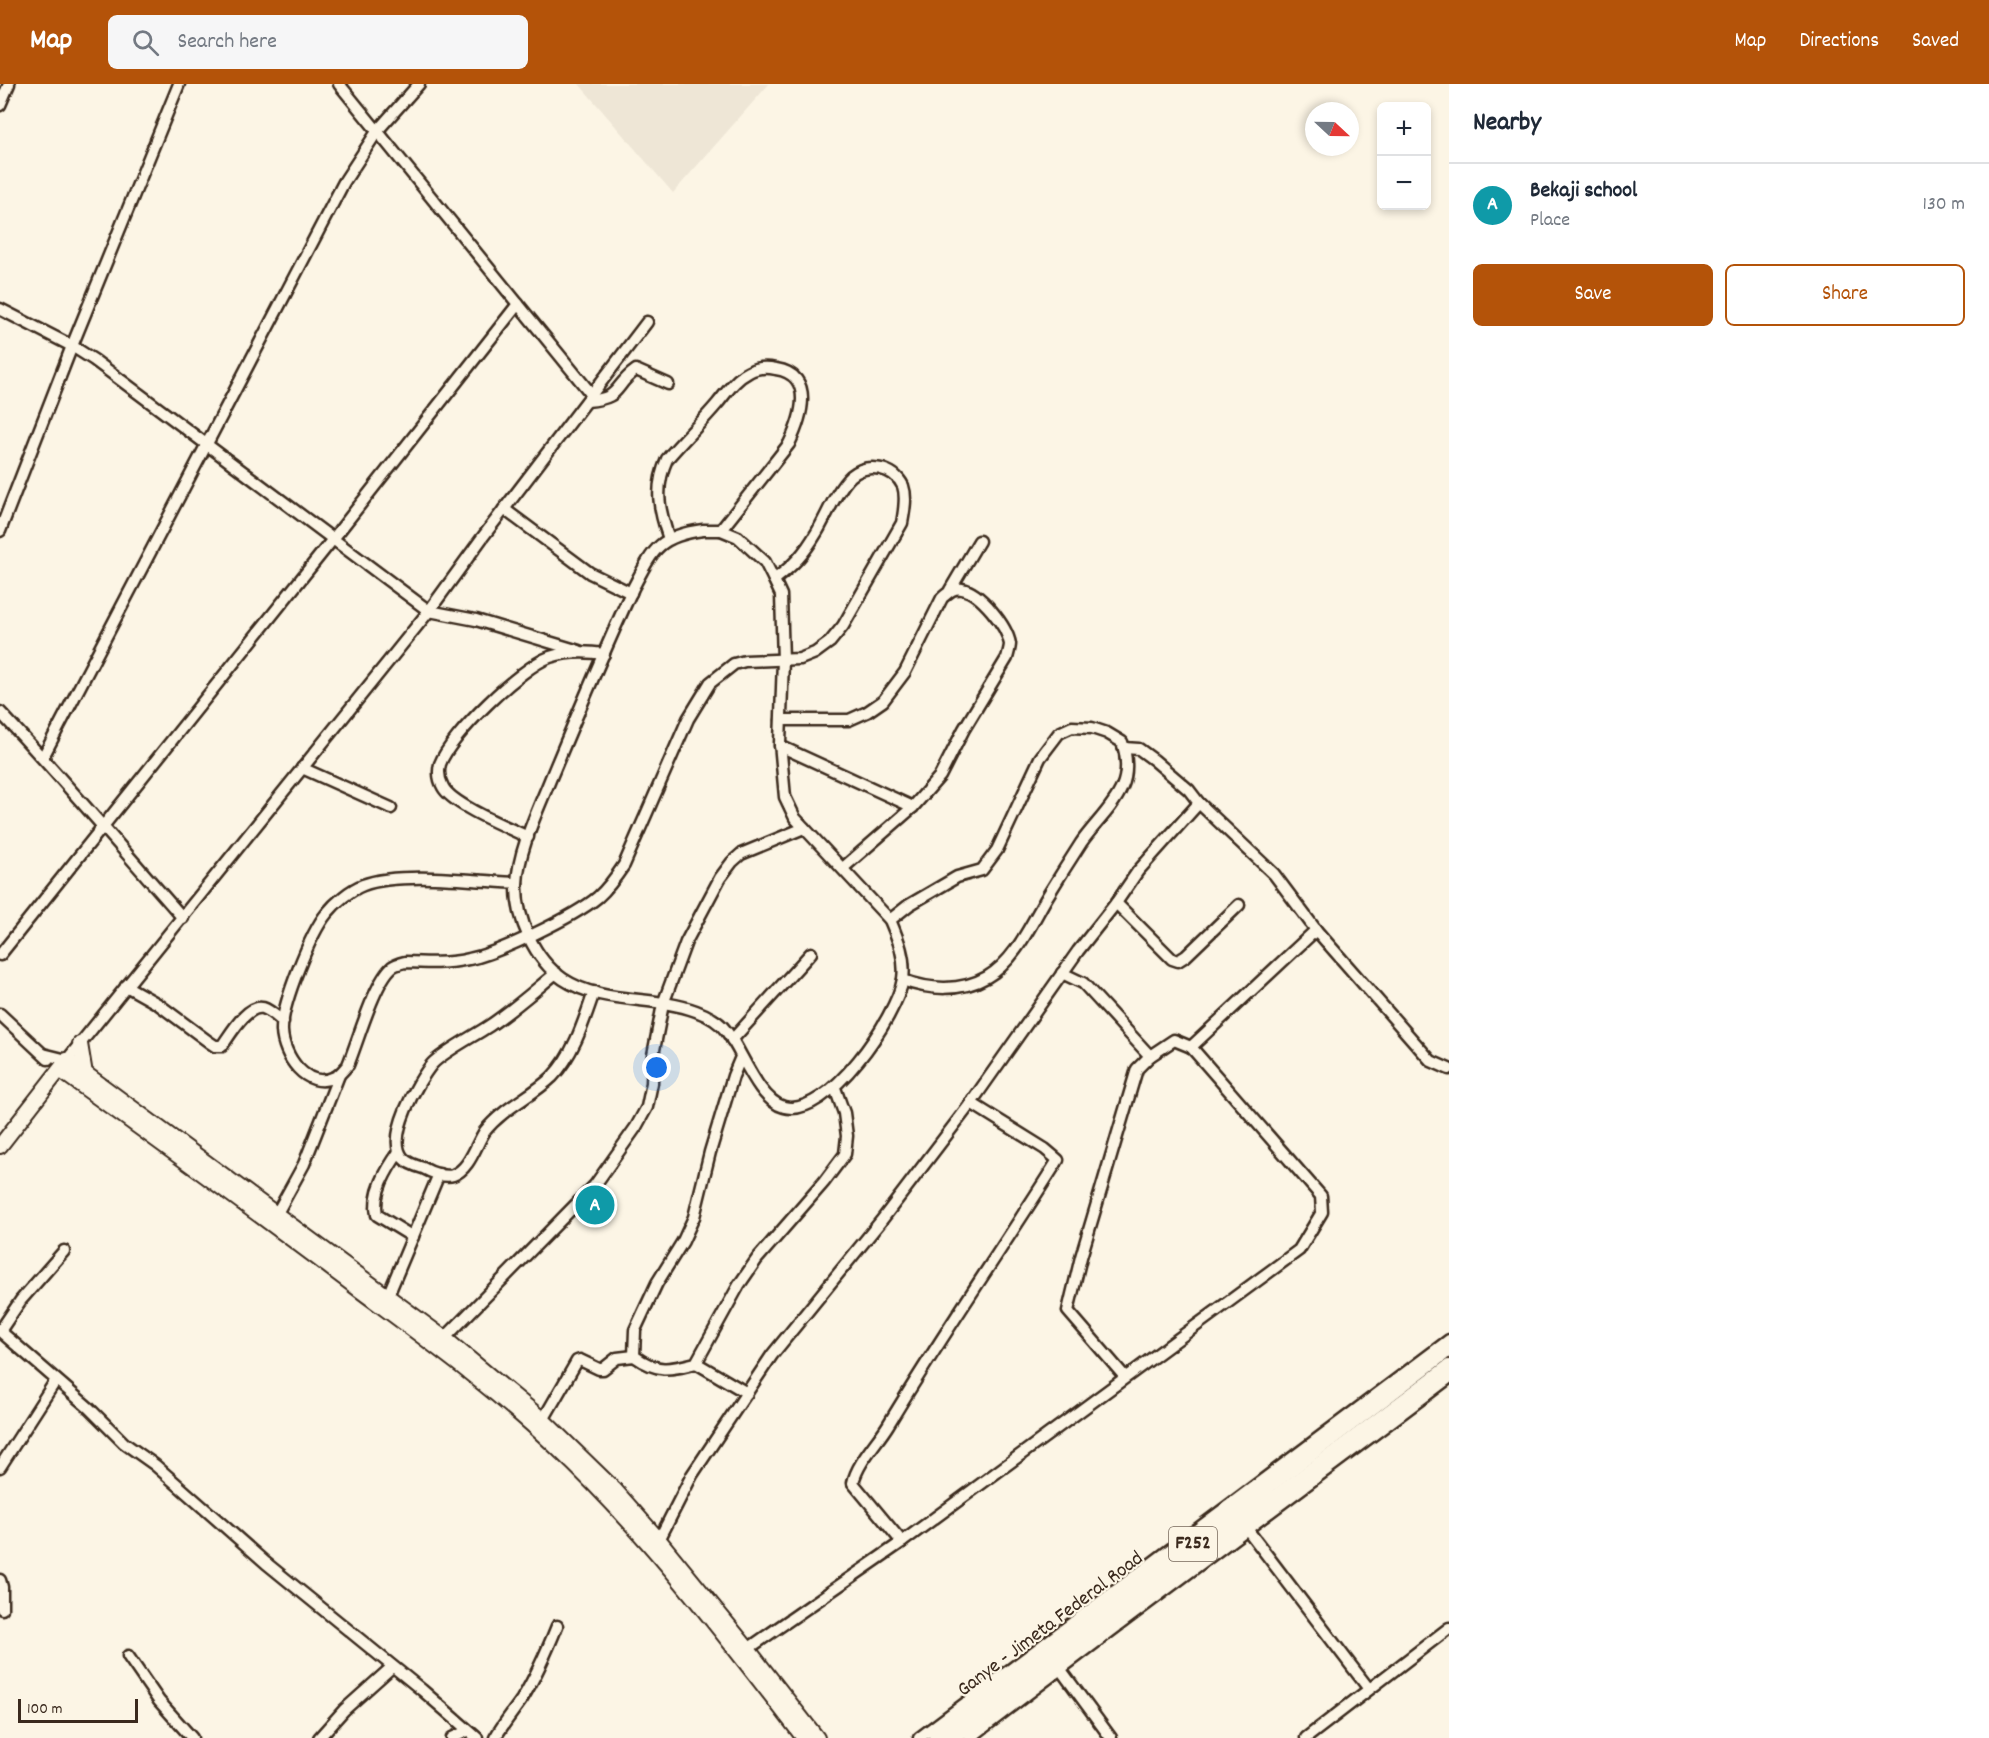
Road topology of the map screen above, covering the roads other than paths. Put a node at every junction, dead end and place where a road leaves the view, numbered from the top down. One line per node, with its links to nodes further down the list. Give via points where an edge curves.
1 (9, 84): 5 (street)
2 (179, 84): 10 (street)
3 (339, 84): 6 (street)
4 (419, 84): 6 (street)
5 (0, 105)
6 (378, 130): 7 (street); 13 (street, via 344,182)
7 (518, 304): 12 (street); 17 (street)
8 (0, 309): 10 (street)
9 (647, 322): 12 (street)
10 (72, 346): 13 (street); 16 (street)
11 (668, 384): 12 (street, via 636,370 605,400)
12 (589, 398): 14 (street)
13 (206, 443): 17 (street); 31 (street)
14 (504, 509): 22 (street, via 590,573); 23 (street)
15 (721, 530): 18 (street, via 680,533); 18 (street, via 789,444 796,429 802,392 797,378 784,370 767,367 736,380 667,459 659,490 660,512); 20 (street, via 750,546 765,562)
16 (0, 531)
17 (333, 539): 23 (street); 36 (street)
18 (669, 539): 22 (street, via 650,556)
19 (979, 541): 21 (street)
20 (774, 580): 26 (street, via 781,595); 26 (street, via 797,562 851,477 866,467 896,476 903,488 902,523 843,626 815,653)
21 (950, 590): 28 (street, via 942,598 905,672 883,701 849,720); 34 (street, via 961,588 975,594 988,606 1010,644 1007,658 940,776)
22 (631, 592): 25 (street)
23 (429, 611): 24 (street, via 476,620); 32 (street)
24 (579, 651): 25 (street); 38 (street, via 549,657 520,675 491,699 440,766 439,779 455,800)
25 (604, 654): 38 (street)
26 (783, 660): 28 (street); 46 (street, via 734,664 710,683 688,719 614,880 574,913)
27 (0, 711): 31 (street)
28 (781, 720): 29 (street)
29 (780, 746): 34 (street); 37 (street, via 784,797)
30 (1124, 748): 33 (street, via 1139,749); 44 (street, via 1119,740 1092,728 1072,727 1059,733 1040,758 997,850 982,870 957,877); 51 (street, via 1126,772 1122,788 1082,841 1028,930 998,969 986,978 947,988)
31 (43, 757): 36 (street)
32 (302, 768): 35 (street); 43 (street)
33 (1199, 803): 41 (street, via 1138,871); 45 (street, via 1274,874)
34 (913, 807): 39 (street)
35 (391, 808)
36 (103, 828): 43 (street); 48 (street)
37 (804, 828): 39 (street); 54 (street, via 741,854 732,862 686,942)
38 (528, 837): 40 (street)
39 (843, 868): 44 (street)
40 (517, 883): 46 (street, via 518,908); 56 (street, via 404,879 379,880 361,886 326,914 305,952)
41 (1116, 903): 42 (street, via 1178,961); 50 (street)
42 (1239, 905)
43 (183, 918): 52 (street)
44 (890, 920): 51 (street, via 903,961)
45 (1316, 930): 59 (street); 63 (street, via 1431,1061)
46 (528, 935): 49 (street); 64 (street, via 471,959 405,962 392,967 378,989 348,1065)
47 (812, 953): 57 (street)
48 (0, 955)
49 (556, 973): 53 (street, via 581,989); 70 (street, via 491,1025 435,1061 418,1082 397,1138)
50 (1062, 973): 60 (street, via 1083,983); 68 (street)
51 (903, 980): 67 (street, via 887,1020)
52 (126, 986): 56 (street, via 219,1047 248,1011 267,1010); 58 (street)
53 (594, 992): 54 (street); 71 (street, via 570,1053 552,1076 486,1131 466,1164 453,1175)
54 (663, 1004): 57 (street, via 695,1011 716,1021); 79 (street, via 647,1107 621,1150 595,1185)
55 (0, 1014): 62 (street, via 43,1054)
56 (283, 1022): 64 (street, via 285,1047 303,1073 324,1080)
57 (732, 1040): 61 (street)
58 (80, 1044): 62 (street); 65 (main road)
59 (1191, 1047): 60 (street, via 1174,1040); 84 (street, via 1321,1196 1322,1212 1299,1250)
60 (1150, 1056): 84 (street, via 1137,1069 1068,1311)
61 (741, 1057): 67 (street, via 757,1083 784,1107 803,1106); 81 (street, via 694,1217 634,1330)
62 (63, 1065): 65 (main road); 66 (main road)
63 (1449, 1069)
64 (339, 1075): 73 (street, via 304,1164)
65 (82, 1078): 66 (main road); 72 (main road)
66 (48, 1084): 69 (main road)
67 (835, 1088): 82 (street, via 844,1113 844,1154 757,1259)
68 (971, 1103): 87 (street, via 772,1354); 92 (street, via 1058,1160 855,1474 853,1483)
69 (0, 1146)
70 (399, 1152): 71 (street, via 404,1160); 74 (street, via 384,1177 376,1210 377,1215)
71 (439, 1174): 74 (street)
72 (226, 1185): 73 (main road); 79 (main road)
73 (276, 1215): 76 (main road)
74 (413, 1237): 76 (street)
75 (64, 1251): 77 (street)
76 (387, 1298): 79 (main road)
77 (0, 1331): 86 (street)
78 (1449, 1340): 110 (street)
79 (440, 1343): 88 (main road); 97 (main road, via 607,1497)
80 (1449, 1349): 111 (main road, Ganye - Jimeta Federal Road / F252)
81 (634, 1356): 82 (street, via 660,1370); 88 (street, via 617,1358 599,1370 585,1360 577,1361)
82 (696, 1363): 87 (street)
83 (1449, 1367): 112 (main road, Ganye - Jimeta Federal Road / F252)
84 (1125, 1377): 92 (street)
85 (1449, 1378): 90 (street)
86 (56, 1380): 89 (street); 99 (street, via 124,1443 155,1464)
87 (747, 1393): 91 (street, via 692,1475)
88 (543, 1420): 91 (main road, via 614,1489)
89 (0, 1467)
90 (1247, 1529): 100 (street); 101 (street)
91 (659, 1540): 97 (main road)
92 (902, 1542): 97 (street)
93 (0, 1581): 94 (street)
94 (2, 1609)
95 (557, 1626): 107 (street, via 522,1698)
96 (1449, 1628): 101 (street)
97 (743, 1651): 108 (main road); 109 (main road)
98 (128, 1656): 103 (street, via 159,1701)
99 (392, 1667): 102 (street); 104 (street)
100 (1061, 1670): 113 (street); 114 (street)
101 (1370, 1689): 115 (street)
102 (467, 1731): 105 (street); 106 (street)
103 (192, 1738)
104 (319, 1738)
105 (452, 1738)
106 (477, 1738)
107 (495, 1738)
108 (804, 1738)
109 (817, 1738)
110 (919, 1738)
111 (936, 1738)
112 (954, 1738)
113 (970, 1738)
114 (1111, 1738)
115 (1305, 1738)

